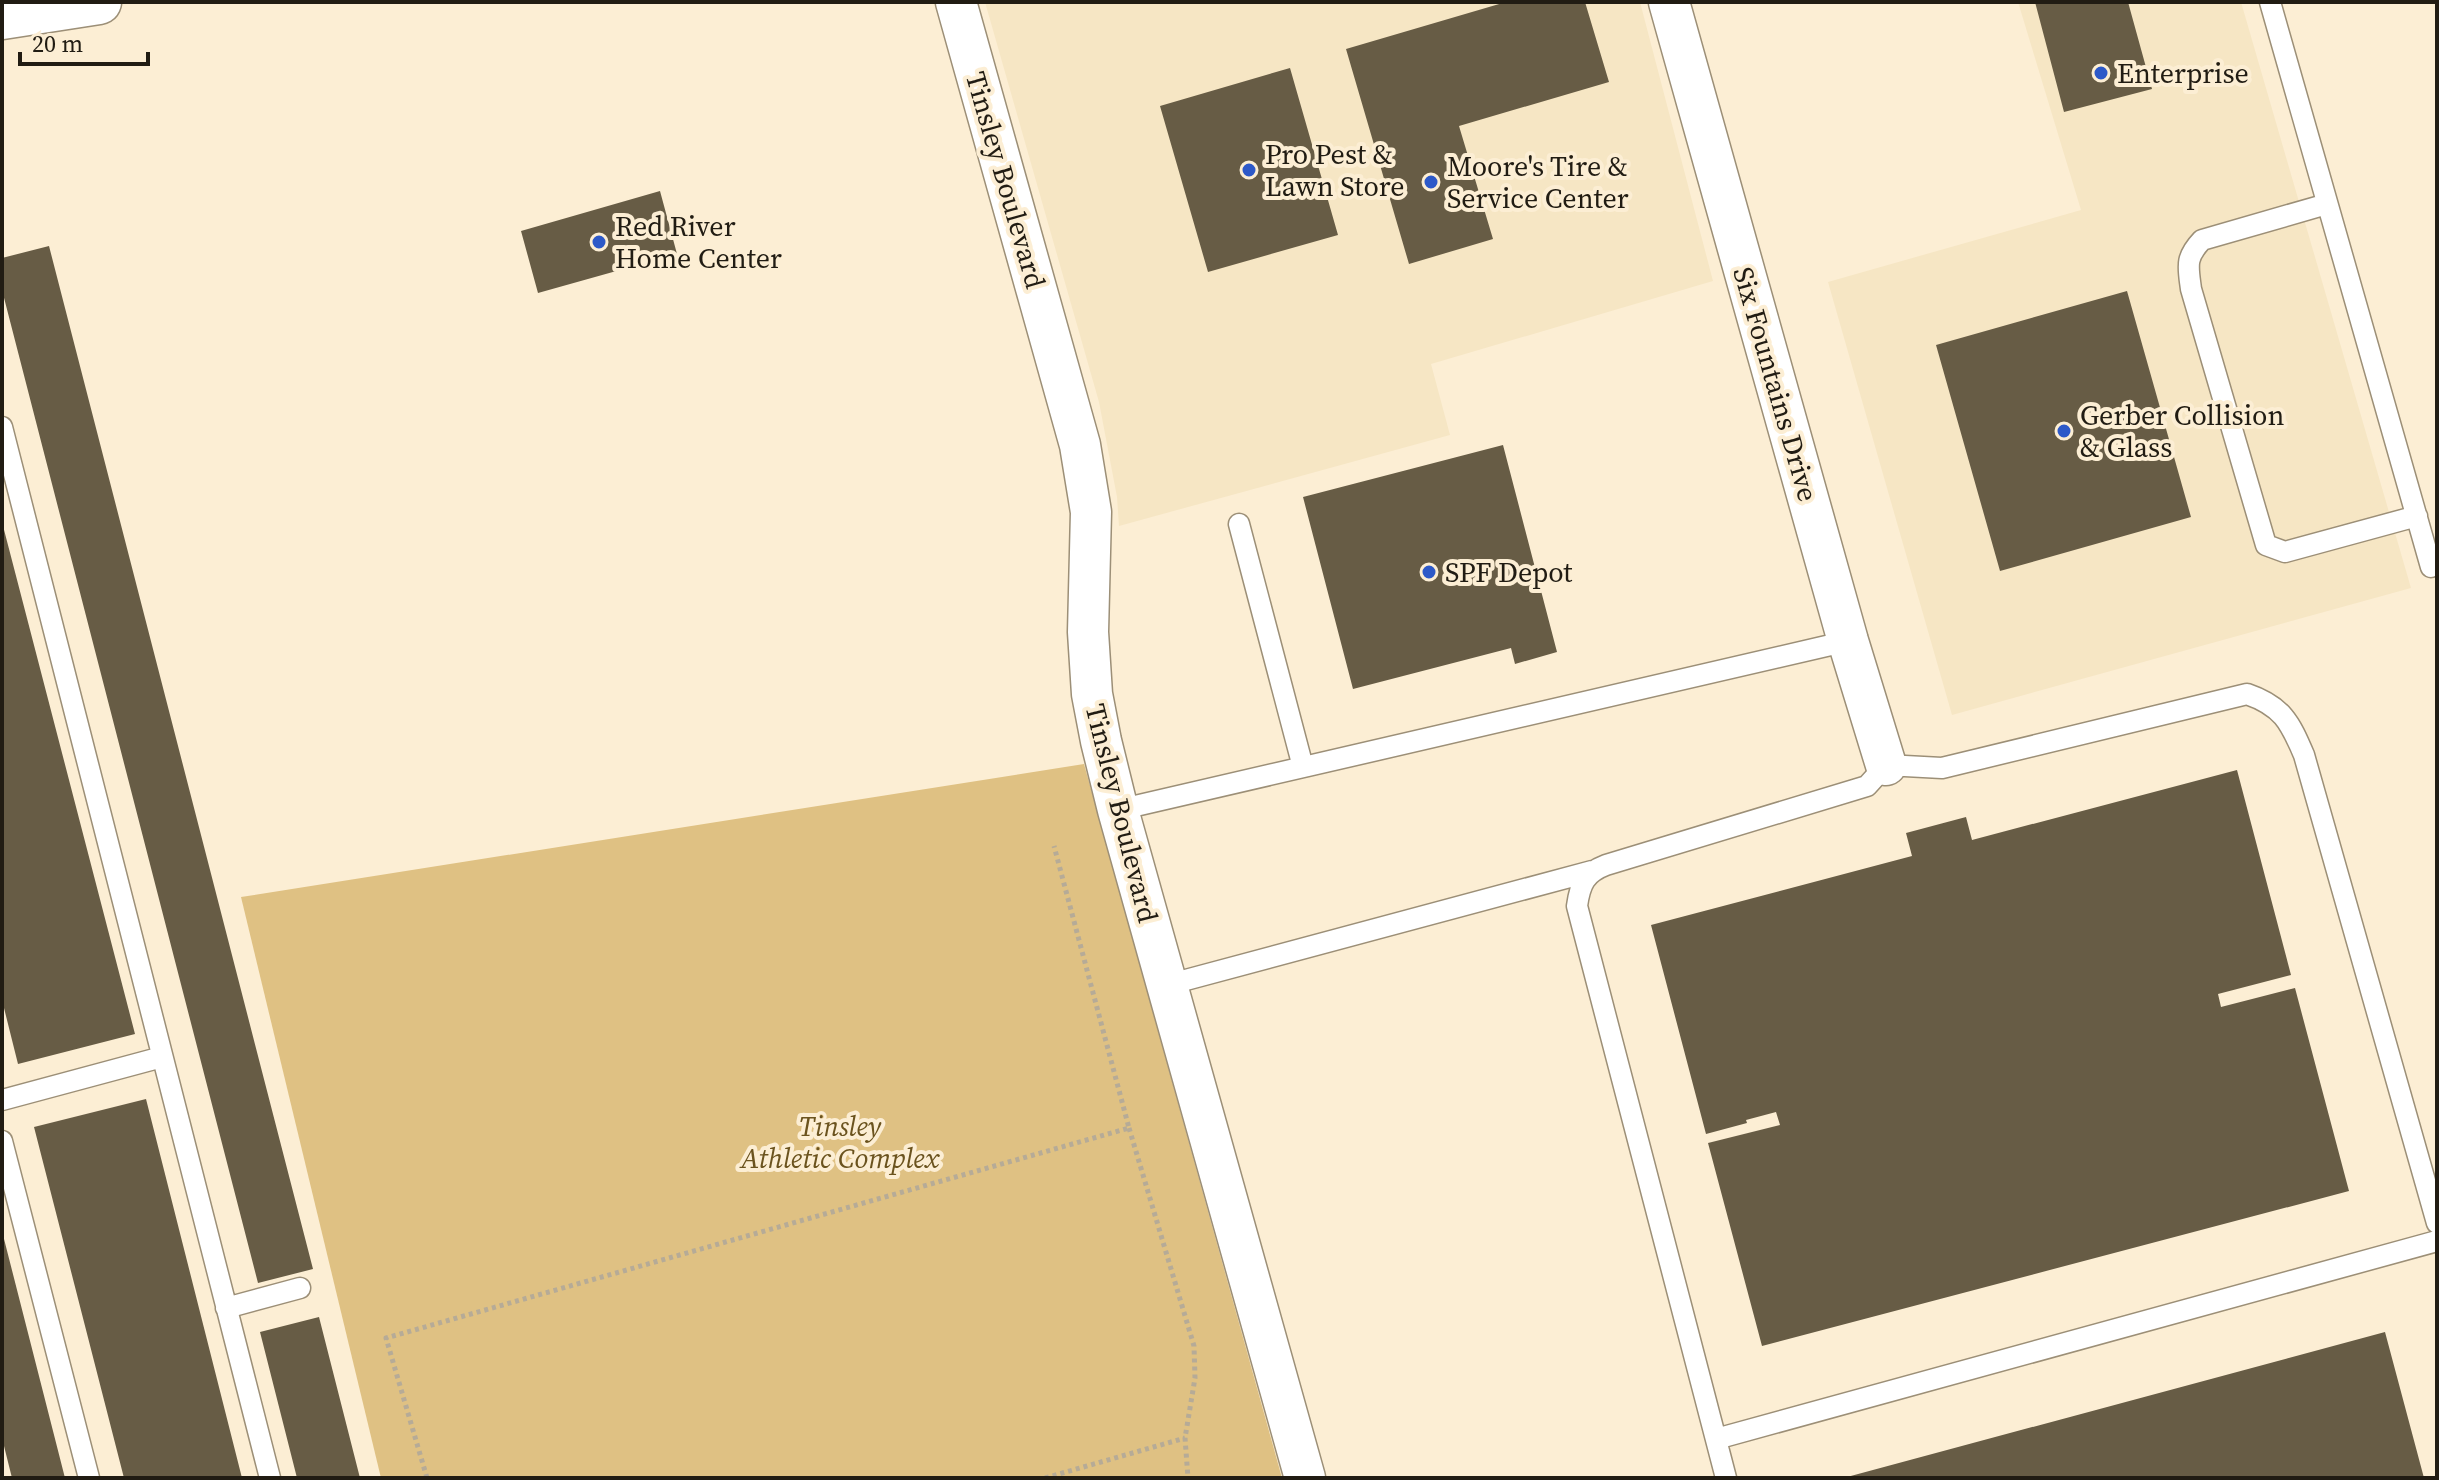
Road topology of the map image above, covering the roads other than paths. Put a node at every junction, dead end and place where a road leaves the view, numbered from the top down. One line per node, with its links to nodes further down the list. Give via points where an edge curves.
1 (99, 2): 5 (main road)
2 (956, 2): 14 (street, Tinsley Boulevard, via 1080,445 1091,512 1092,694)
3 (1669, 2): 11 (street, Six Fountains Drive)
4 (2270, 2): 6 (lane)
5 (2, 17)
6 (2327, 204): 8 (lane); 8 (lane, via 2202,240 2191,251 2191,289 2266,545 2285,552)
7 (2, 427): 17 (lane)
8 (2417, 516): 10 (lane)
9 (1239, 524): 13 (lane)
10 (2431, 567)
11 (1848, 641): 12 (street, Six Fountains Drive); 13 (lane)
12 (1886, 765): 15 (lane, via 1867,786); 20 (lane, via 1942,768 2247,694 2268,701 2284,717 2304,755)
13 (1303, 767): 14 (lane)
14 (1118, 810): 16 (street, Tinsley Boulevard)
15 (1592, 871): 16 (lane); 24 (lane, via 1579,889 1577,906)
16 (1167, 985): 27 (street, Tinsley Boulevard)
17 (162, 1057): 18 (lane); 23 (lane)
18 (2, 1100)
19 (2, 1141): 25 (lane)
20 (2437, 1223)
21 (2437, 1241): 24 (lane)
22 (300, 1288): 23 (lane)
23 (226, 1308): 26 (lane)
24 (1716, 1439): 28 (lane)
25 (89, 1478)
26 (270, 1478)
27 (1305, 1478)
28 (1726, 1478)

